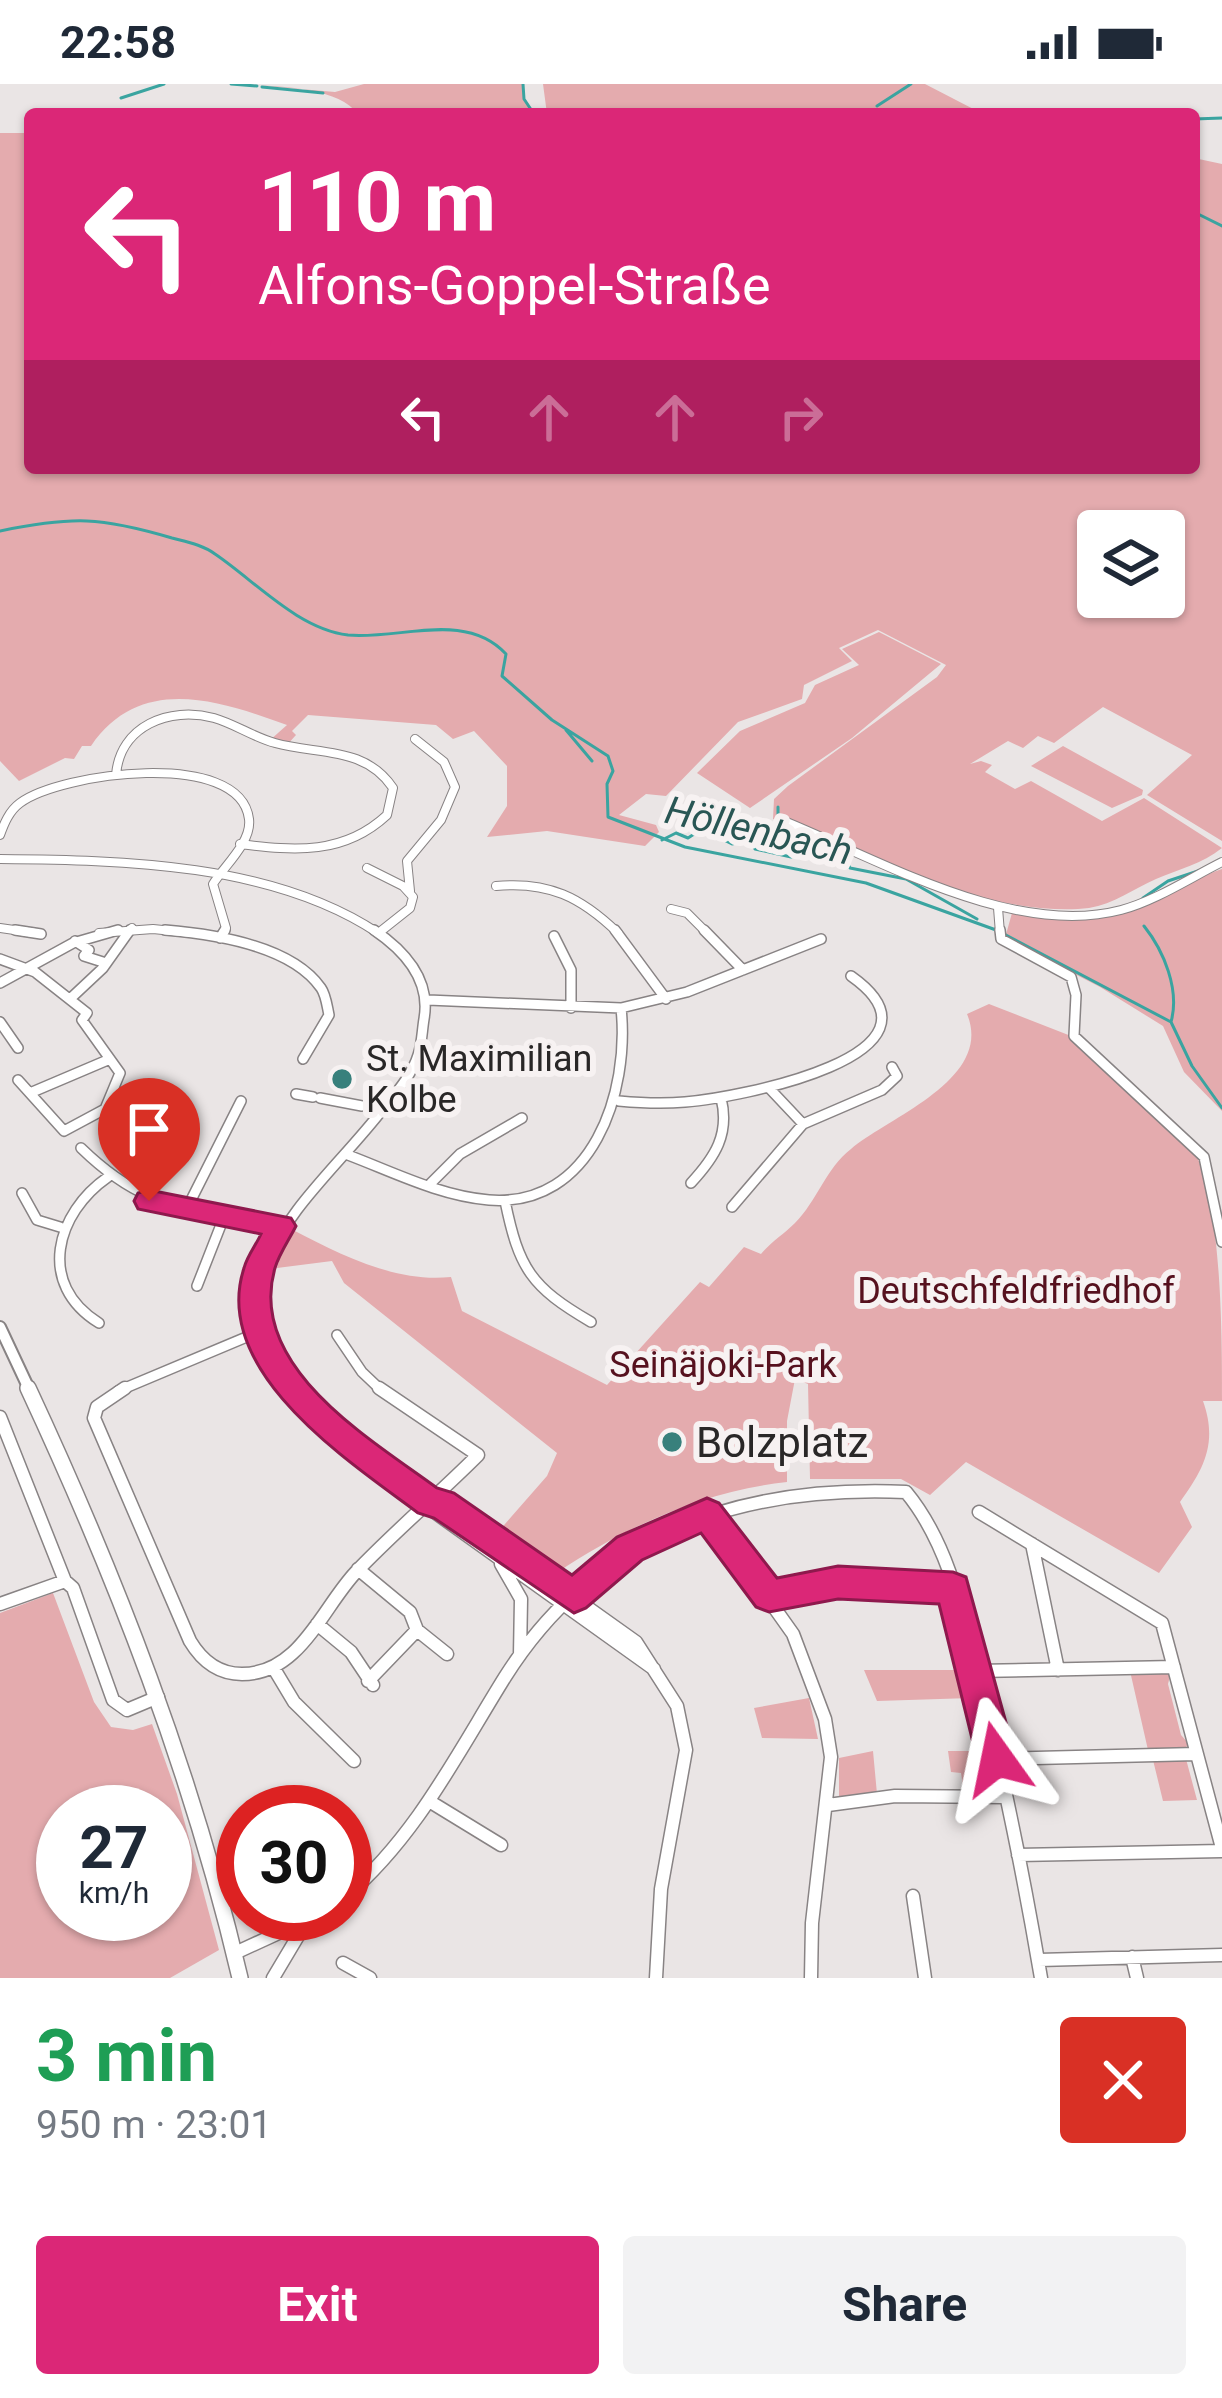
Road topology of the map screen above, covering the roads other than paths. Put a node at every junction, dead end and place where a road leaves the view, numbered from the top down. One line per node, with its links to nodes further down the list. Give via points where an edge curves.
1 (415, 739): 12 (street, via 444,763 455,788 446,813 407,861)
2 (116, 775): 3 (street, via 56,787); 6 (street, via 166,773 227,787 248,811); 6 (street, via 128,736 181,714 348,756 389,780 390,810 363,836 308,850)
3 (5, 812): 5 (street)
4 (784, 821): 13 (street)
5 (0, 835)
6 (240, 844): 10 (street)
7 (0, 859): 10 (street)
8 (1222, 862): 13 (street, via 1107,914)
9 (367, 868): 12 (street)
10 (216, 877): 17 (street, via 321,901); 20 (street, via 226,928)
11 (496, 886): 30 (street, via 529,881 580,899 619,934)
12 (410, 891): 17 (street, via 410,908)
13 (998, 908): 61 (street, via 1000,939 1071,977 1074,1036 1204,1157)
14 (671, 909): 26 (street, via 687,913)
15 (0, 928): 18 (street)
16 (132, 928): 20 (street); 22 (street); 24 (street)
17 (381, 931): 31 (street, via 408,955)
18 (41, 934)
19 (554, 936): 32 (street, via 571,970)
20 (220, 938): 37 (street, via 321,988 328,1015)
21 (821, 939): 26 (street)
22 (75, 941): 24 (street, via 89,950 84,956); 25 (street)
23 (0, 959): 25 (street)
24 (106, 963): 29 (street)
25 (30, 970): 28 (street); 29 (street)
26 (743, 970): 30 (street)
27 (851, 976): 40 (street, via 881,1006 880,1038)
28 (0, 983)
29 (71, 998): 36 (street)
30 (666, 999): 33 (street)
31 (428, 1000): 32 (street); 46 (street, via 422,1048)
32 (571, 1008): 33 (street)
33 (621, 1008): 45 (street, via 627,1048)
34 (0, 1022): 35 (street)
35 (17, 1048)
36 (110, 1059): 41 (street); 49 (street, via 120,1073 105,1109)
37 (303, 1059)
38 (892, 1066): 48 (street, via 897,1076 882,1090)
39 (18, 1080): 41 (street)
40 (770, 1089): 43 (street); 48 (street)
41 (30, 1094): 49 (street)
42 (296, 1094): 46 (street)
43 (721, 1098): 45 (street); 53 (street, via 722,1144)
44 (241, 1101): 57 (street)
45 (619, 1101): 55 (street, via 601,1137 570,1169)
46 (373, 1109): 50 (street)
47 (521, 1118): 52 (street, via 448,1160)
48 (803, 1124): 56 (street)
49 (72, 1140): 51 (street)
50 (348, 1155): 52 (street); 59 (street)
51 (108, 1177): 57 (street, via 140,1198); 60 (street)
52 (431, 1183): 55 (street)
53 (692, 1183)
54 (22, 1193): 60 (street, via 37,1220)
55 (505, 1201): 63 (street, via 531,1286)
56 (732, 1208)
57 (186, 1210): 58 (street)
58 (226, 1213): 59 (street); 62 (street)
59 (280, 1226): 66 (street, via 258,1270)
60 (60, 1227): 64 (street, via 63,1275 85,1316)
61 (1222, 1242)
62 (197, 1286)
63 (591, 1322)
64 (99, 1323)
65 (0, 1327): 90 (main road)
66 (261, 1331): 71 (street, via 304,1404); 86 (street, via 112,1393 94,1418 195,1651 232,1674)
67 (337, 1335): 69 (street, via 365,1374)
68 (0, 1417): 77 (street)
69 (478, 1455): 70 (street); 71 (street)
70 (491, 1464)
71 (430, 1502): 75 (street); 76 (street); 80 (street, via 442,1503)
72 (979, 1512): 74 (street)
73 (707, 1514): 78 (street, via 803,1491 906,1492 940,1542); 79 (street); 80 (street, via 630,1549)
74 (1032, 1544): 87 (street, via 1162,1623); 88 (street)
75 (496, 1556): 80 (street); 85 (street, via 521,1599)
76 (358, 1569): 82 (street); 83 (street, via 410,1612)
77 (65, 1581): 81 (street); 90 (street, via 117,1706 133,1709)
78 (953, 1588): 79 (street, via 838,1582); 89 (street)
79 (769, 1596): 96 (street, via 825,1718)
80 (568, 1601): 85 (street); 112 (street, via 654,1669 677,1706 686,1750 659,1902)
81 (0, 1604)
82 (317, 1624): 83 (street, via 351,1652 371,1683); 86 (street)
83 (417, 1630): 84 (street)
84 (447, 1654)
85 (520, 1655): 95 (street)
86 (273, 1666): 93 (street, via 294,1702)
87 (1174, 1667): 88 (street); 91 (street)
88 (1058, 1670): 89 (street)
89 (976, 1671): 92 (street)
90 (158, 1696): 104 (main road)
91 (1196, 1754): 92 (street); 98 (street)
92 (997, 1759): 94 (street)
93 (354, 1760)
94 (1006, 1797): 96 (street); 99 (street)
95 (429, 1801): 97 (street); 100 (street)
96 (828, 1804): 113 (street)
97 (501, 1845)
98 (1222, 1849): 99 (street)
99 (1018, 1855): 107 (street)
100 (372, 1871)
101 (914, 1896): 114 (street)
102 (262, 1941): 104 (street)
103 (298, 1941): 110 (street)
104 (235, 1953): 109 (main road)
105 (1222, 1955): 106 (street)
106 (1132, 1957): 107 (street); 116 (street)
107 (1039, 1960): 115 (street)
108 (344, 1963): 111 (street)
109 (240, 1978)
110 (273, 1978)
111 (370, 1978)
112 (656, 1978)
113 (811, 1978)
114 (925, 1978)
115 (1041, 1978)
116 (1137, 1978)

